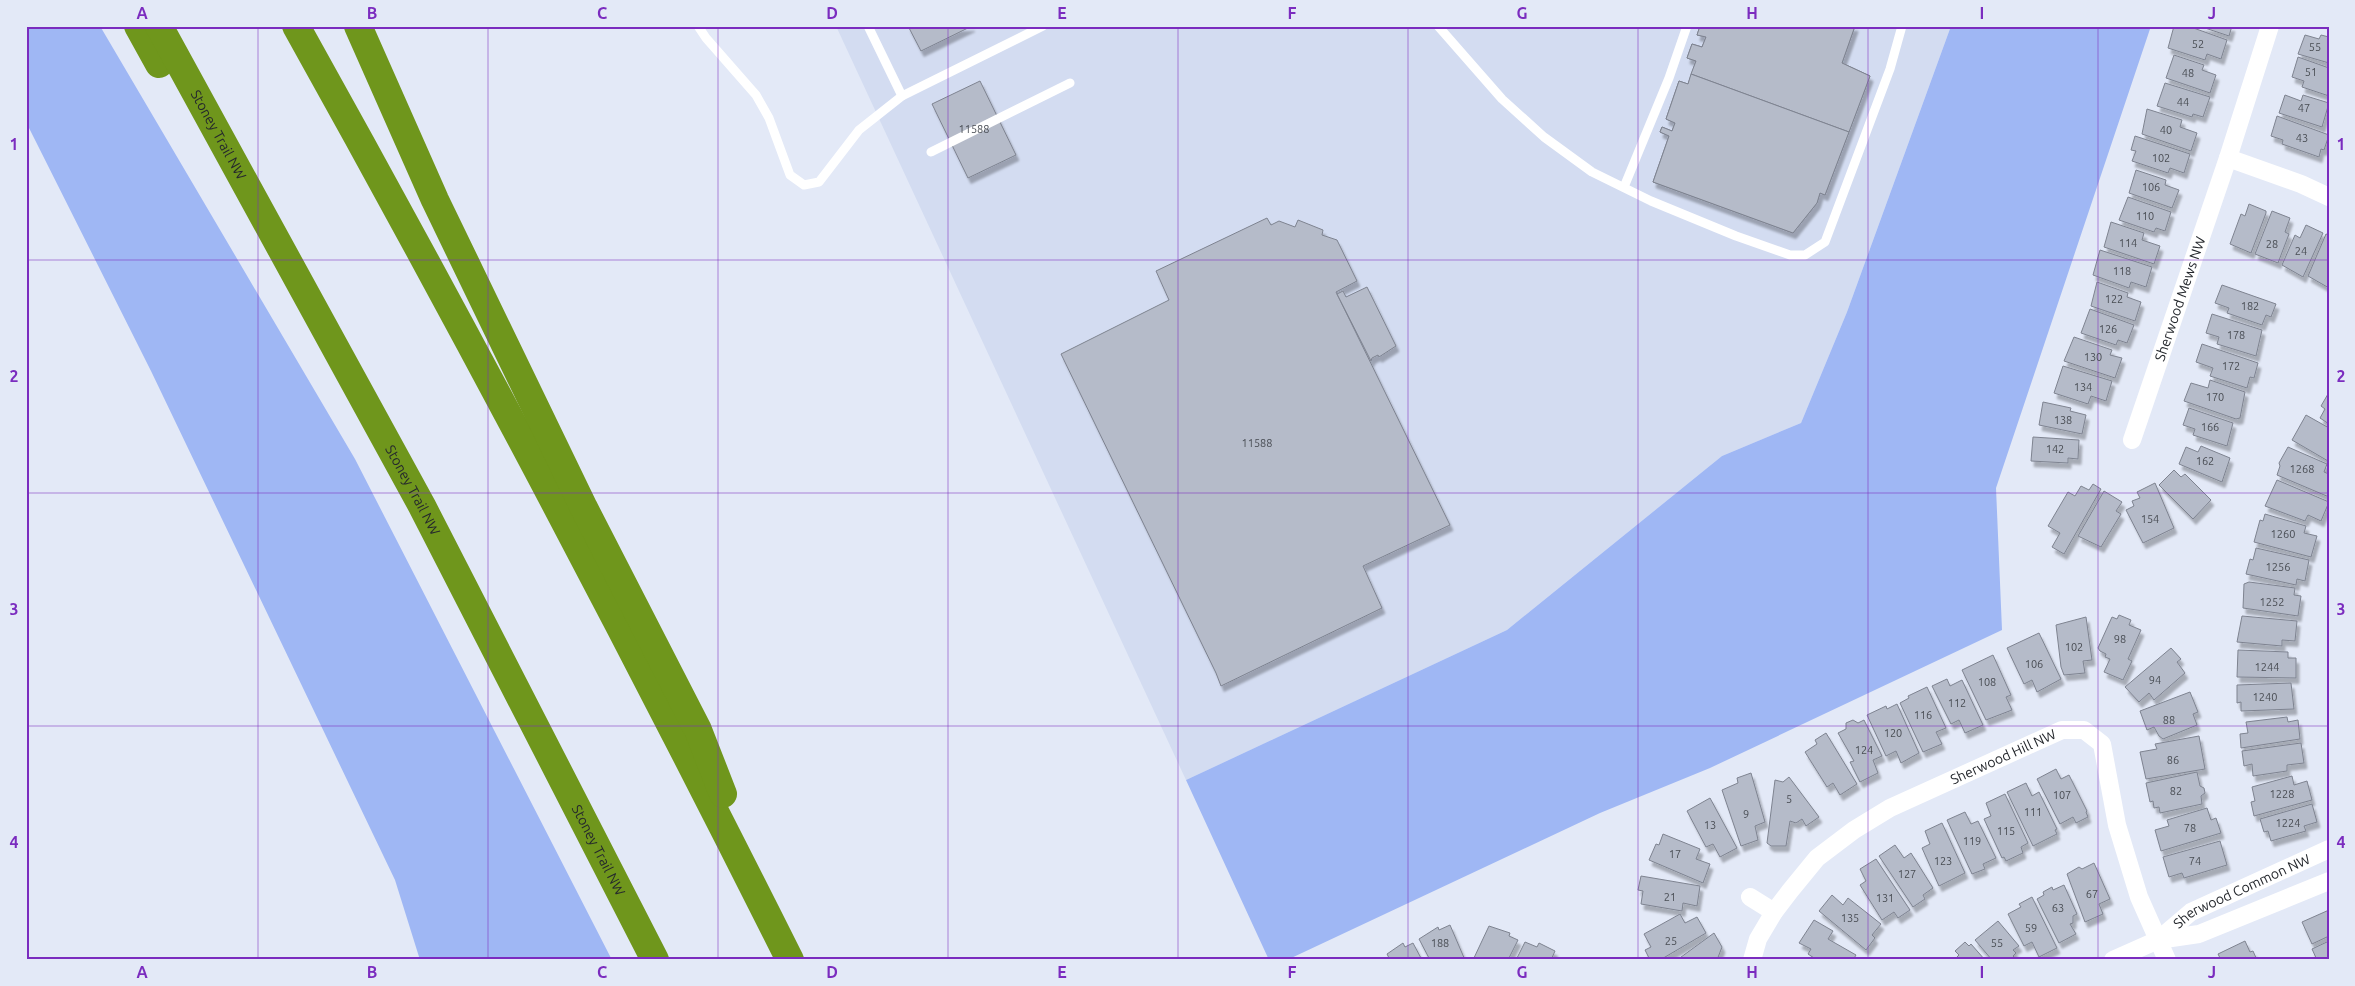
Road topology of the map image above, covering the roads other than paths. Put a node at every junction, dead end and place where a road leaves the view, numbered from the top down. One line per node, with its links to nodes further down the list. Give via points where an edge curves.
1 (138, 26): 19 (highway, via 275,267 414,526)
2 (159, 26): 19 (highway, Stoney Trail NW)
3 (296, 26): 25 (highway, via 401,214 591,571)
4 (358, 26): 25 (highway, via 435,200 584,508 698,730)
5 (698, 26): 13 (lane, via 756,95 769,118 790,175 804,185 819,182 859,130)
6 (868, 26): 13 (lane)
7 (1043, 26): 13 (lane)
8 (1438, 26): 16 (lane, via 1502,99 1544,137 1592,172)
9 (1687, 26): 16 (lane)
10 (1902, 26): 16 (lane, via 1890,69 1825,242 1805,255 1790,255 1736,236)
11 (2270, 26): 15 (street, Sherwood Mews NW)
12 (1070, 84): 14 (lane)
13 (902, 96)
14 (930, 152)
15 (2228, 158): 17 (street); 18 (street, Sherwood Mews NW)
16 (1624, 187)
17 (2329, 197)
18 (2132, 440)
19 (447, 555): 26 (highway, Stoney Trail NW)
20 (2329, 849): 24 (street, Sherwood Common NW, via 2191,912)
21 (2329, 881): 24 (street, Sherwood Common NW, via 2198,934)
22 (1750, 897): 23 (street)
23 (1774, 912): 24 (street, Sherwood Hill NW, via 1818,858 1890,808 2062,730 2084,730 2102,744 2117,825 2139,897); 27 (street, Sherwood Hill NW, via 1758,939)
24 (2158, 940): 28 (street, Sherwood Common NW); 29 (street, Sherwood Hill NW)
25 (785, 949)
26 (654, 960)
27 (1752, 960)
28 (2114, 960)
29 (2166, 960)

